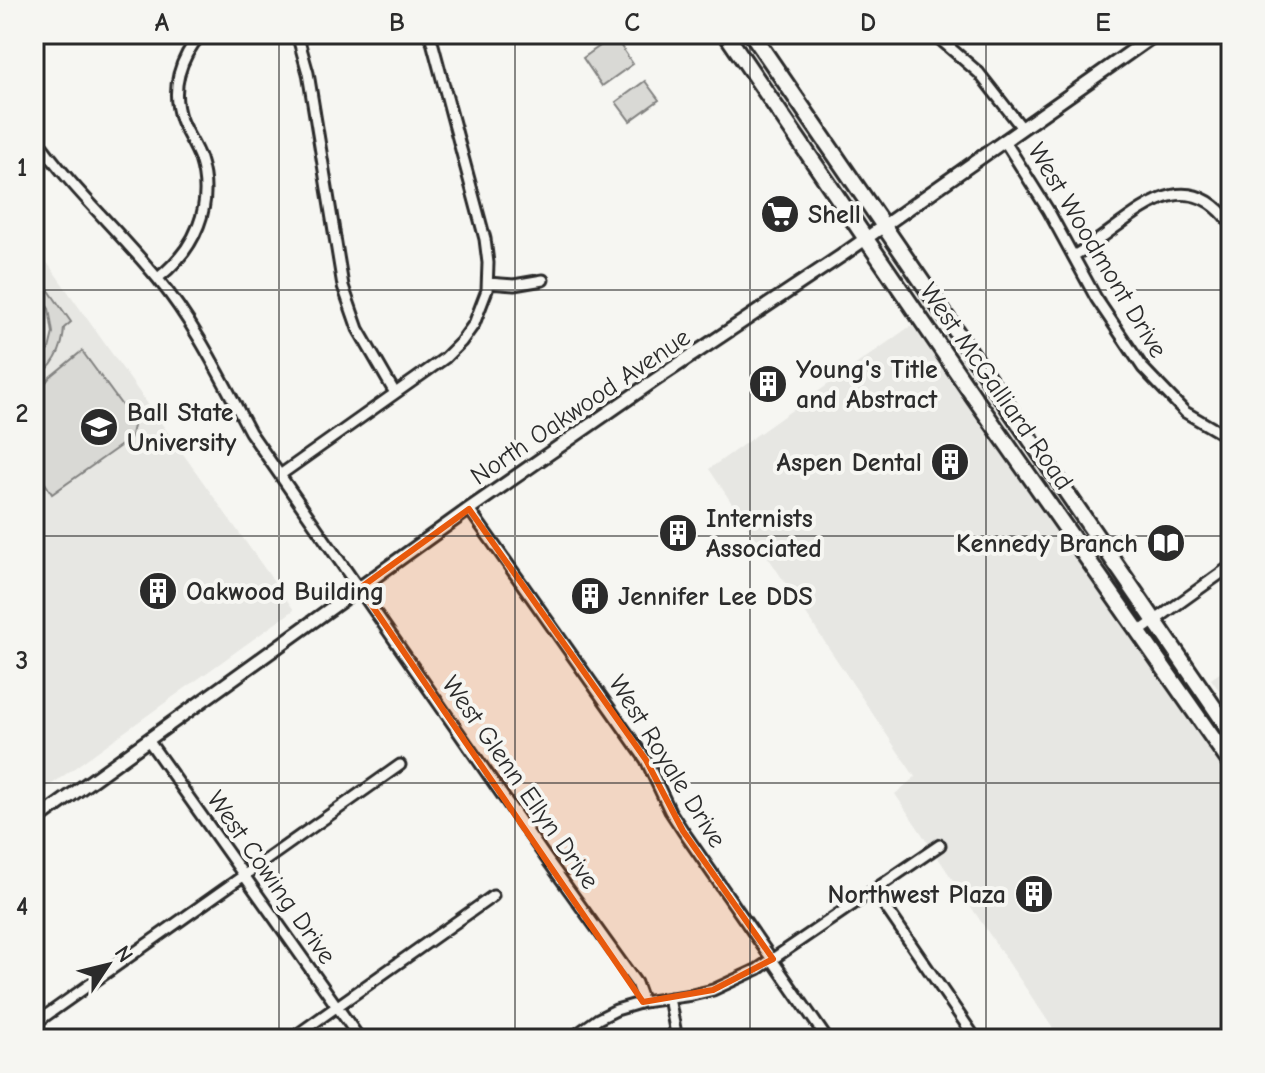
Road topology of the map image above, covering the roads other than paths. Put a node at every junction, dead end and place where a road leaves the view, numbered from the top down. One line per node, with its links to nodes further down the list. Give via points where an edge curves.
1 (201, 34): 15 (street, via 181,65 176,95 201,161 203,213 183,256)
2 (297, 34): 18 (street, via 343,286 358,329)
3 (430, 34): 17 (street, via 485,239)
4 (726, 34): 13 (main road, West McGalliard Road)
5 (752, 34): 12 (main road, West McGalliard Road)
6 (1156, 34): 8 (street, North Oakwood Avenue)
7 (937, 35): 8 (street, West Woodmont Drive, via 979,73)
8 (1022, 128): 10 (street, North Oakwood Avenue)
9 (34, 135): 15 (street, West Glenn Ellyn Drive)
10 (1004, 140): 12 (street, North Oakwood Avenue); 14 (street, West Woodmont Drive)
11 (1231, 224): 14 (street, via 1208,199 1179,193 1153,202)
12 (883, 227): 13 (street, North Oakwood Avenue); 24 (main road, West McGalliard Road)
13 (867, 238): 21 (street, North Oakwood Avenue); 25 (main road, West McGalliard Road)
14 (1073, 256): 19 (street, West Woodmont Drive, via 1154,382 1185,412)
15 (158, 278): 20 (street, West Glenn Ellyn Drive)
16 (543, 280): 17 (street)
17 (488, 283): 18 (street, via 480,312 461,342)
18 (395, 393): 20 (street)
19 (1231, 439)
20 (280, 475): 23 (street, West Glenn Ellyn Drive)
21 (469, 509): 23 (street, North Oakwood Avenue); 35 (street, West Royale Drive, via 646,760 670,811)
22 (1231, 566): 24 (street)
23 (360, 588): 27 (street, North Oakwood Avenue); 37 (street, West Glenn Ellyn Drive, via 636,983)
24 (1154, 620): 25 (street); 26 (main road, West McGalliard Road)
25 (1139, 632): 28 (main road, West McGalliard Road)
26 (1231, 732)
27 (148, 740): 30 (street, North Oakwood Avenue); 32 (street, West Cowing Drive)
28 (1231, 764)
29 (400, 765): 32 (street)
30 (34, 822)
31 (940, 845): 33 (street)
32 (243, 875): 38 (street, West Cowing Drive); 39 (street)
33 (874, 890): 35 (street); 45 (street)
34 (493, 896): 38 (street)
35 (773, 959): 36 (street, via 723,986); 44 (street, West Royale Drive)
36 (669, 998): 37 (street); 43 (street)
37 (643, 1002): 42 (street, via 598,1019)
38 (337, 1006): 40 (street); 41 (street, West Cowing Drive)
39 (34, 1024)
40 (291, 1039)
41 (360, 1039)
42 (570, 1039)
43 (677, 1039)
44 (827, 1039)
45 (976, 1039)

